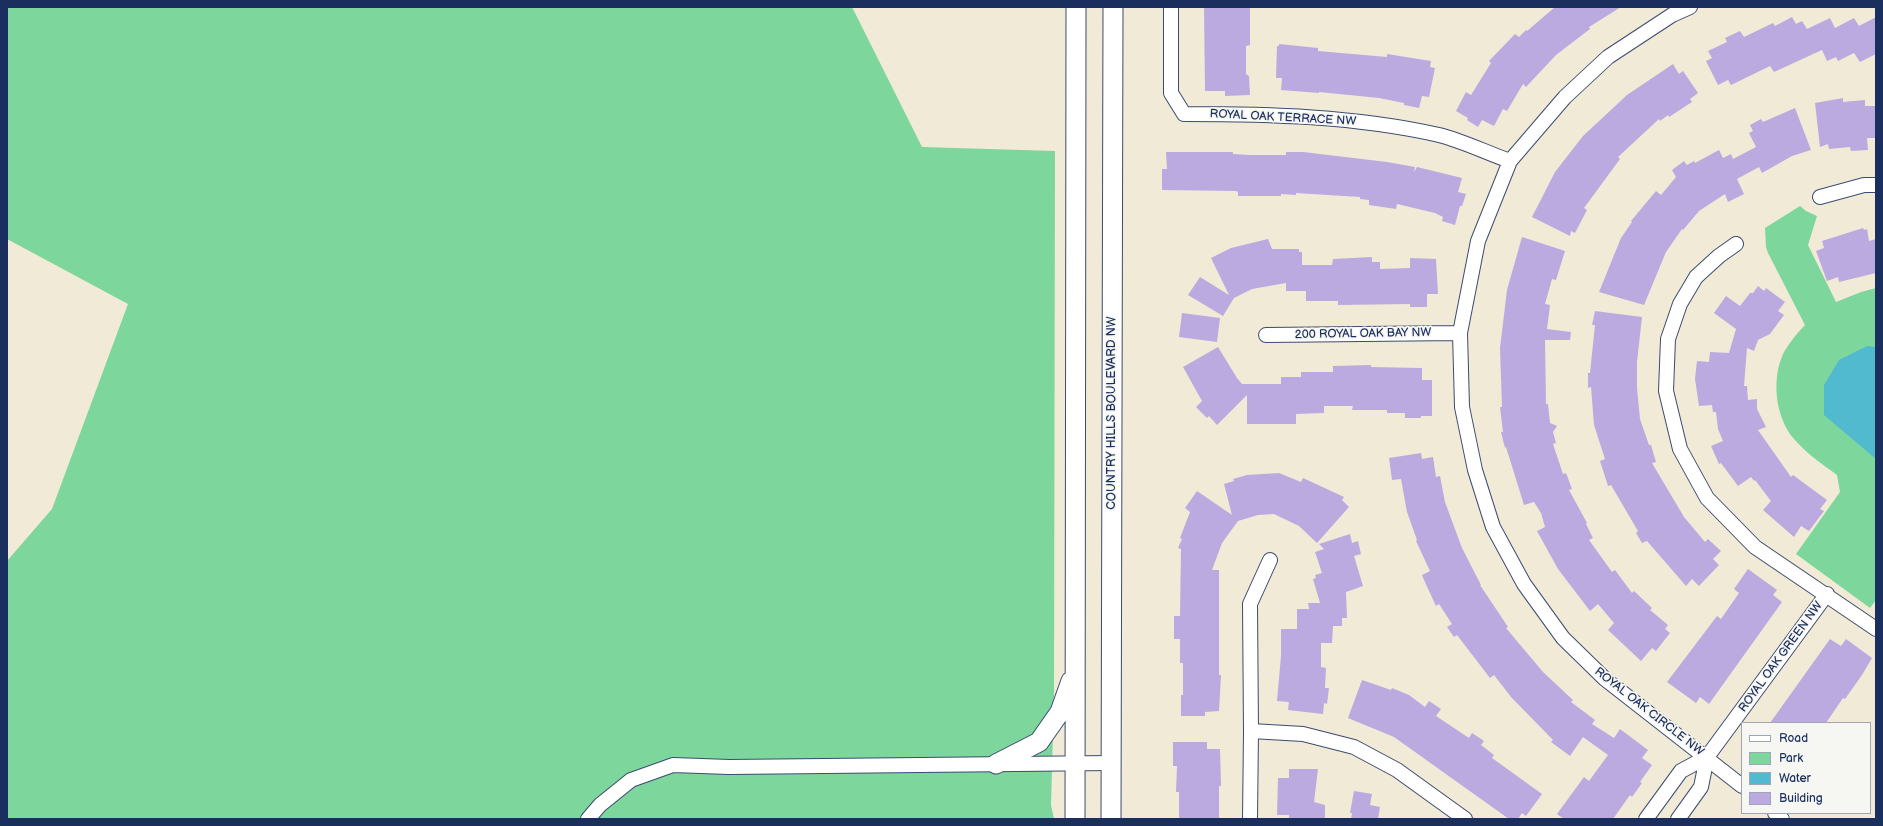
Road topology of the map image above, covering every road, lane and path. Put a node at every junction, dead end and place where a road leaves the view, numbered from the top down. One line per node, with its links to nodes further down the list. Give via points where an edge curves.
1 (1076, 7): 15 (main road)
2 (1113, 7): 19 (main road, COUNTRY HILLS BOULEVARD NW)
3 (1171, 7): 6 (street, ROYAL OAK TERRACE NW, via 1171,93 1184,114 1345,119 1440,135)
4 (1690, 7): 5 (street, ROYAL OAK CIRCLE NW)
5 (1670, 11): 6 (street, ROYAL OAK CIRCLE NW, via 1608,57 1565,97)
6 (1510, 161): 10 (street, ROYAL OAK CIRCLE NW, via 1478,241)
7 (1876, 185): 8 (street, via 1864,185)
8 (1820, 197)
9 (1736, 244): 13 (street, via 1696,277 1680,304 1668,339 1666,391 1680,449 1707,498 1755,547)
10 (1460, 333): 11 (street, 200 ROYAL OAK BAY NW); 17 (street, ROYAL OAK CIRCLE NW, via 1462,407 1475,470 1493,527 1524,584 1563,638 1604,679)
11 (1266, 336)
12 (1270, 560): 16 (street, via 1250,604)
13 (1826, 594): 14 (street); 17 (street, ROYAL OAK GREEN NW)
14 (1876, 629)
15 (1075, 669): 18 (main road); 20 (main road, via 1060,712 1039,742)
16 (1251, 731): 25 (street); 26 (street, via 1303,734 1354,747 1397,770)
17 (1707, 757): 21 (street, ROYAL OAK CIRCLE NW); 27 (street, via 1681,771); 28 (street, via 1701,787)
18 (1075, 763): 19 (street); 20 (street); 23 (main road)
19 (1111, 763): 24 (main road, COUNTRY HILLS BOULEVARD NW)
20 (996, 764): 22 (street, via 729,767 673,765 632,780 600,805)
21 (1741, 785)
22 (588, 819)
23 (1076, 819)
24 (1111, 819)
25 (1250, 819)
26 (1465, 819)
27 (1646, 819)
28 (1678, 819)

